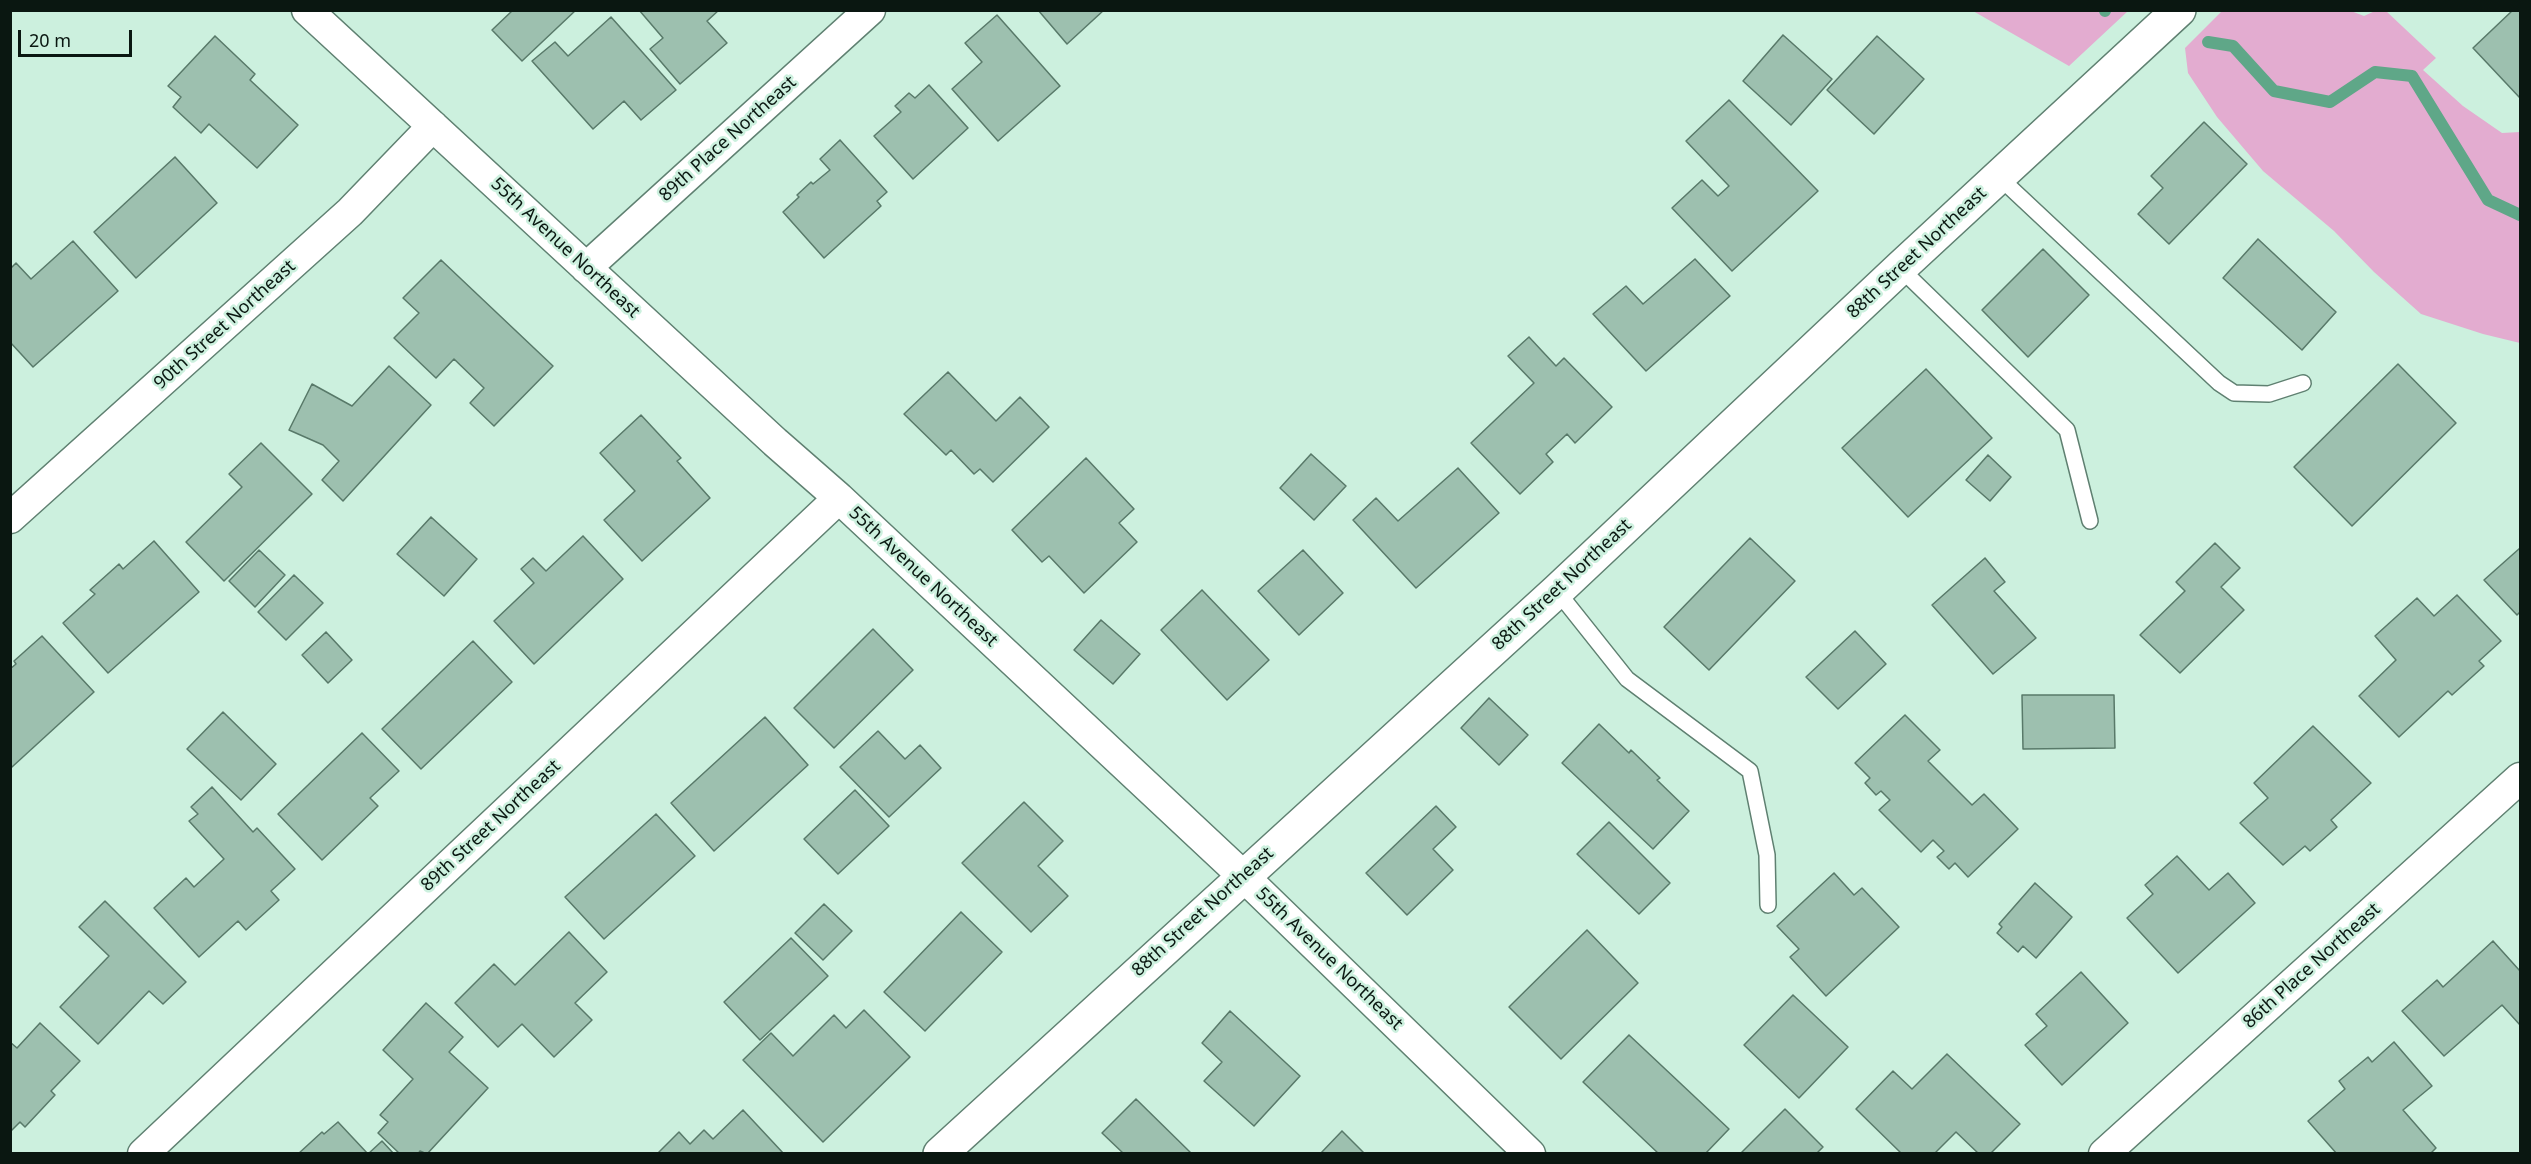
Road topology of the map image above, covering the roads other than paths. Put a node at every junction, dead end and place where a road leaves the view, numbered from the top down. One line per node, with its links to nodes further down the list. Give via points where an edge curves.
1 (307, 10): 4 (street, 55th Avenue Northeast)
2 (870, 10): 6 (street, 89th Place Northeast)
3 (2179, 10): 5 (main road, 88th Street Northeast)
4 (433, 126): 6 (street, 55th Avenue Northeast); 10 (street, 90th Street Northeast, via 350,212)
5 (1999, 177): 7 (main road, 88th Street Northeast); 8 (lane, via 2219,383 2234,393 2269,394)
6 (586, 268): 9 (street, 55th Avenue Northeast)
7 (1900, 268): 11 (lane, via 2067,430); 12 (main road, 88th Street Northeast)
8 (2302, 383)
9 (839, 498): 14 (street, 55th Avenue Northeast); 16 (street, 89th Street Northeast)
10 (10, 518)
11 (2090, 521)
12 (1557, 591): 14 (main road, 88th Street Northeast); 15 (lane, via 1627,680 1750,771 1767,855)
13 (2520, 778): 19 (street, 86th Place Northeast)
14 (1242, 875): 17 (main road, 88th Street Northeast); 18 (street, 55th Avenue Northeast)
15 (1768, 905)
16 (143, 1154)
17 (940, 1154)
18 (1530, 1154)
19 (2104, 1154)

